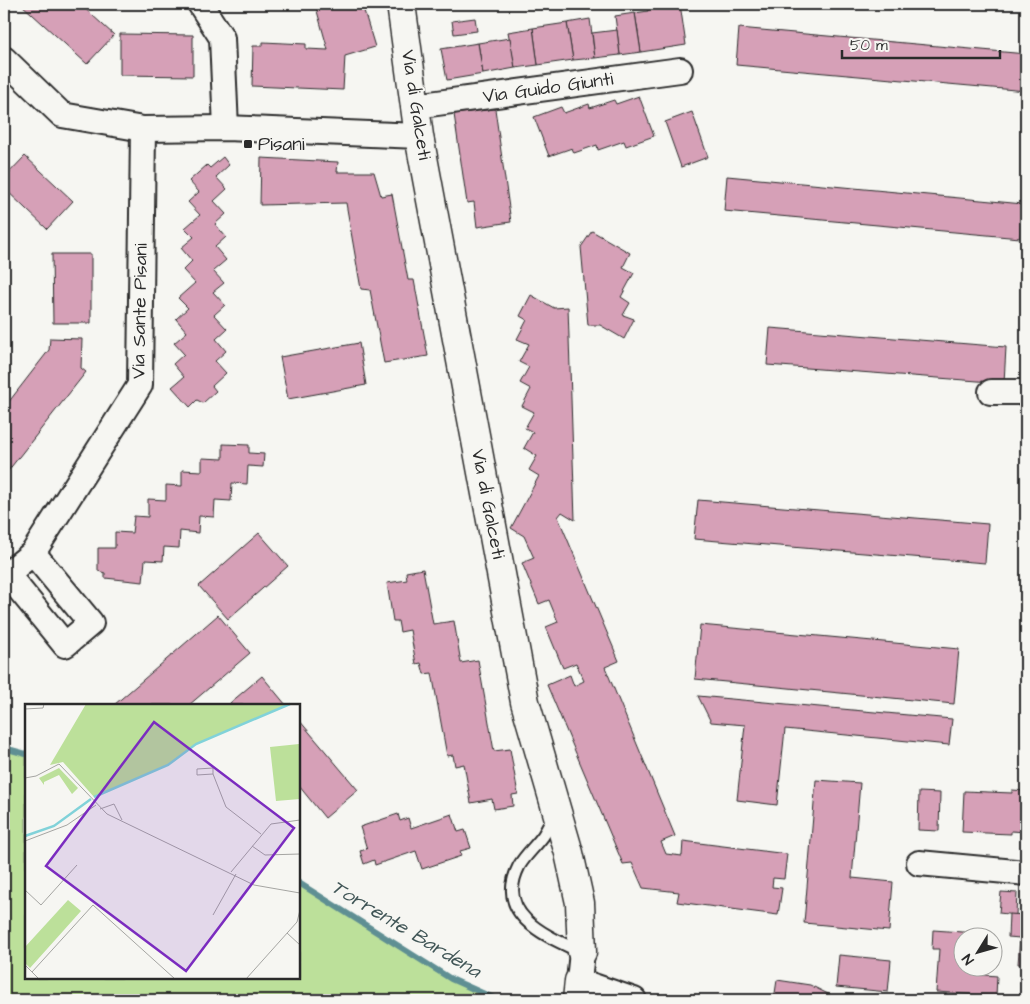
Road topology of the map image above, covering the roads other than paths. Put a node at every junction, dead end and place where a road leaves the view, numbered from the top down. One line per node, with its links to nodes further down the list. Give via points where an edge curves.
1 (200, 4): 6 (street, via 222,38)
2 (401, 4): 5 (street, Via di Galceti)
3 (4, 59): 7 (street, via 62,115)
4 (680, 70): 5 (street, Via Guido Giunti)
5 (415, 106): 8 (street, Via di Galceti)
6 (226, 128): 7 (street); 8 (street)
7 (143, 129): 11 (street, Via Sante Pisani, via 140,385)
8 (419, 136): 12 (street, Via di Galceti, via 525,702)
9 (991, 392): 10 (street)
10 (1026, 392)
11 (33, 553)
12 (556, 812): 15 (street, Via di Galceti, via 580,904); 15 (lane, via 518,868 513,885 516,905 535,929)
13 (919, 862): 14 (street)
14 (1026, 873)
15 (582, 952): 16 (street, Via di Galceti)
16 (578, 990): 17 (street)
17 (634, 1000)

